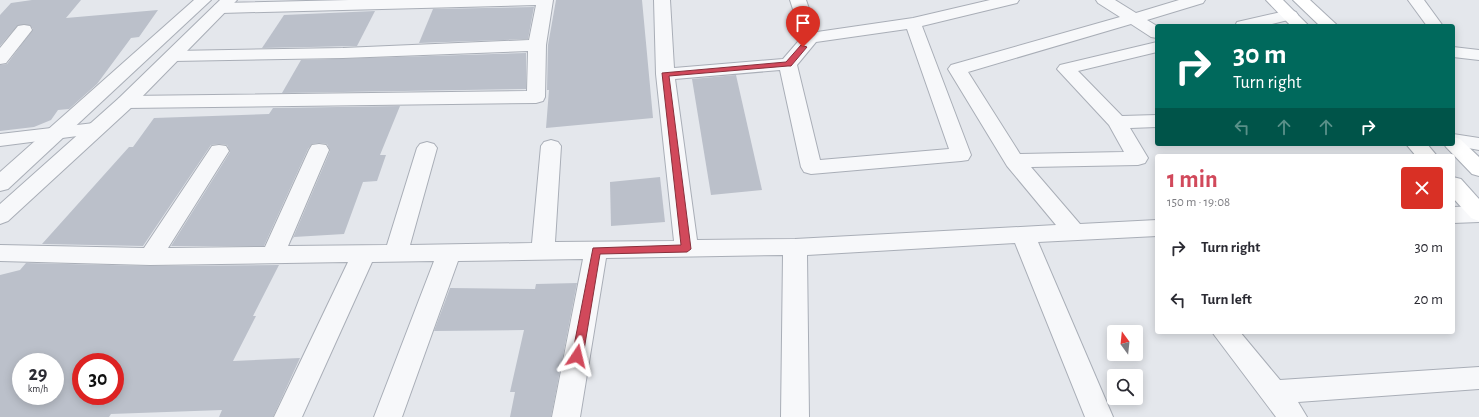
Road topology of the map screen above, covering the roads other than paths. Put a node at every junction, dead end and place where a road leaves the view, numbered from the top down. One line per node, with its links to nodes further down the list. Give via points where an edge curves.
1 (203, 0): 33 (street)
2 (545, 0): 11 (street); 21 (street)
3 (662, 0): 28 (street)
4 (798, 0): 20 (street)
5 (1011, 0): 14 (street)
6 (1104, 0): 12 (street)
7 (1197, 0): 12 (street)
8 (1274, 0): 13 (main road)
9 (1301, 0): 16 (main road)
10 (1416, 0): 17 (street)
11 (225, 4): 25 (street)
12 (1135, 18): 19 (street); 44 (street, via 957,69)
13 (1295, 20): 15 (street)
14 (913, 23): 20 (street); 27 (street, via 961,155 811,167)
15 (1260, 24)
16 (1328, 24)
17 (1434, 24)
18 (24, 30): 26 (street)
19 (1155, 32)
20 (811, 38): 27 (street)
21 (537, 45): 25 (street, via 343,54); 29 (street, via 536,97)
22 (1155, 48): 31 (street, via 1066,70)
23 (1455, 51): 24 (street)
24 (1479, 55)
25 (174, 56): 29 (street)
26 (0, 60)
27 (788, 64): 28 (street)
28 (665, 74): 56 (street)
29 (126, 102): 32 (street)
30 (1155, 121): 31 (street)
31 (1116, 122): 44 (street, via 1138,158)
32 (94, 129): 33 (street); 50 (street)
33 (56, 134): 34 (street); 46 (street)
34 (0, 140)
35 (1455, 141): 37 (street)
36 (1455, 143): 45 (main road)
37 (1479, 144)
38 (550, 146): 58 (street)
39 (1418, 146): 43 (main road)
40 (427, 148): 59 (street)
41 (319, 150): 63 (street)
42 (219, 151): 64 (street)
43 (1425, 154)
44 (1014, 161): 52 (street)
45 (1479, 169)
46 (0, 184)
47 (1455, 186): 48 (main road)
48 (1479, 213): 49 (street)
49 (1455, 215)
50 (0, 216)
51 (1150, 228): 52 (street); 54 (street)
52 (1074, 232): 53 (street)
53 (1023, 235): 55 (street); 72 (street)
54 (1155, 241)
55 (795, 247): 56 (street); 71 (street)
56 (687, 249): 57 (street)
57 (596, 250): 58 (street); 70 (street)
58 (543, 251): 60 (street)
59 (396, 252): 60 (street); 62 (street)
60 (449, 252): 69 (street)
61 (0, 253): 64 (street)
62 (364, 254): 63 (street); 68 (street)
63 (273, 255): 64 (street)
64 (150, 256)
65 (1227, 334): 67 (street)
66 (1479, 378): 67 (street)
67 (1273, 392): 73 (street)
68 (288, 417)
69 (388, 417)
70 (566, 417)
71 (795, 417)
72 (1099, 417)
73 (1293, 417)

